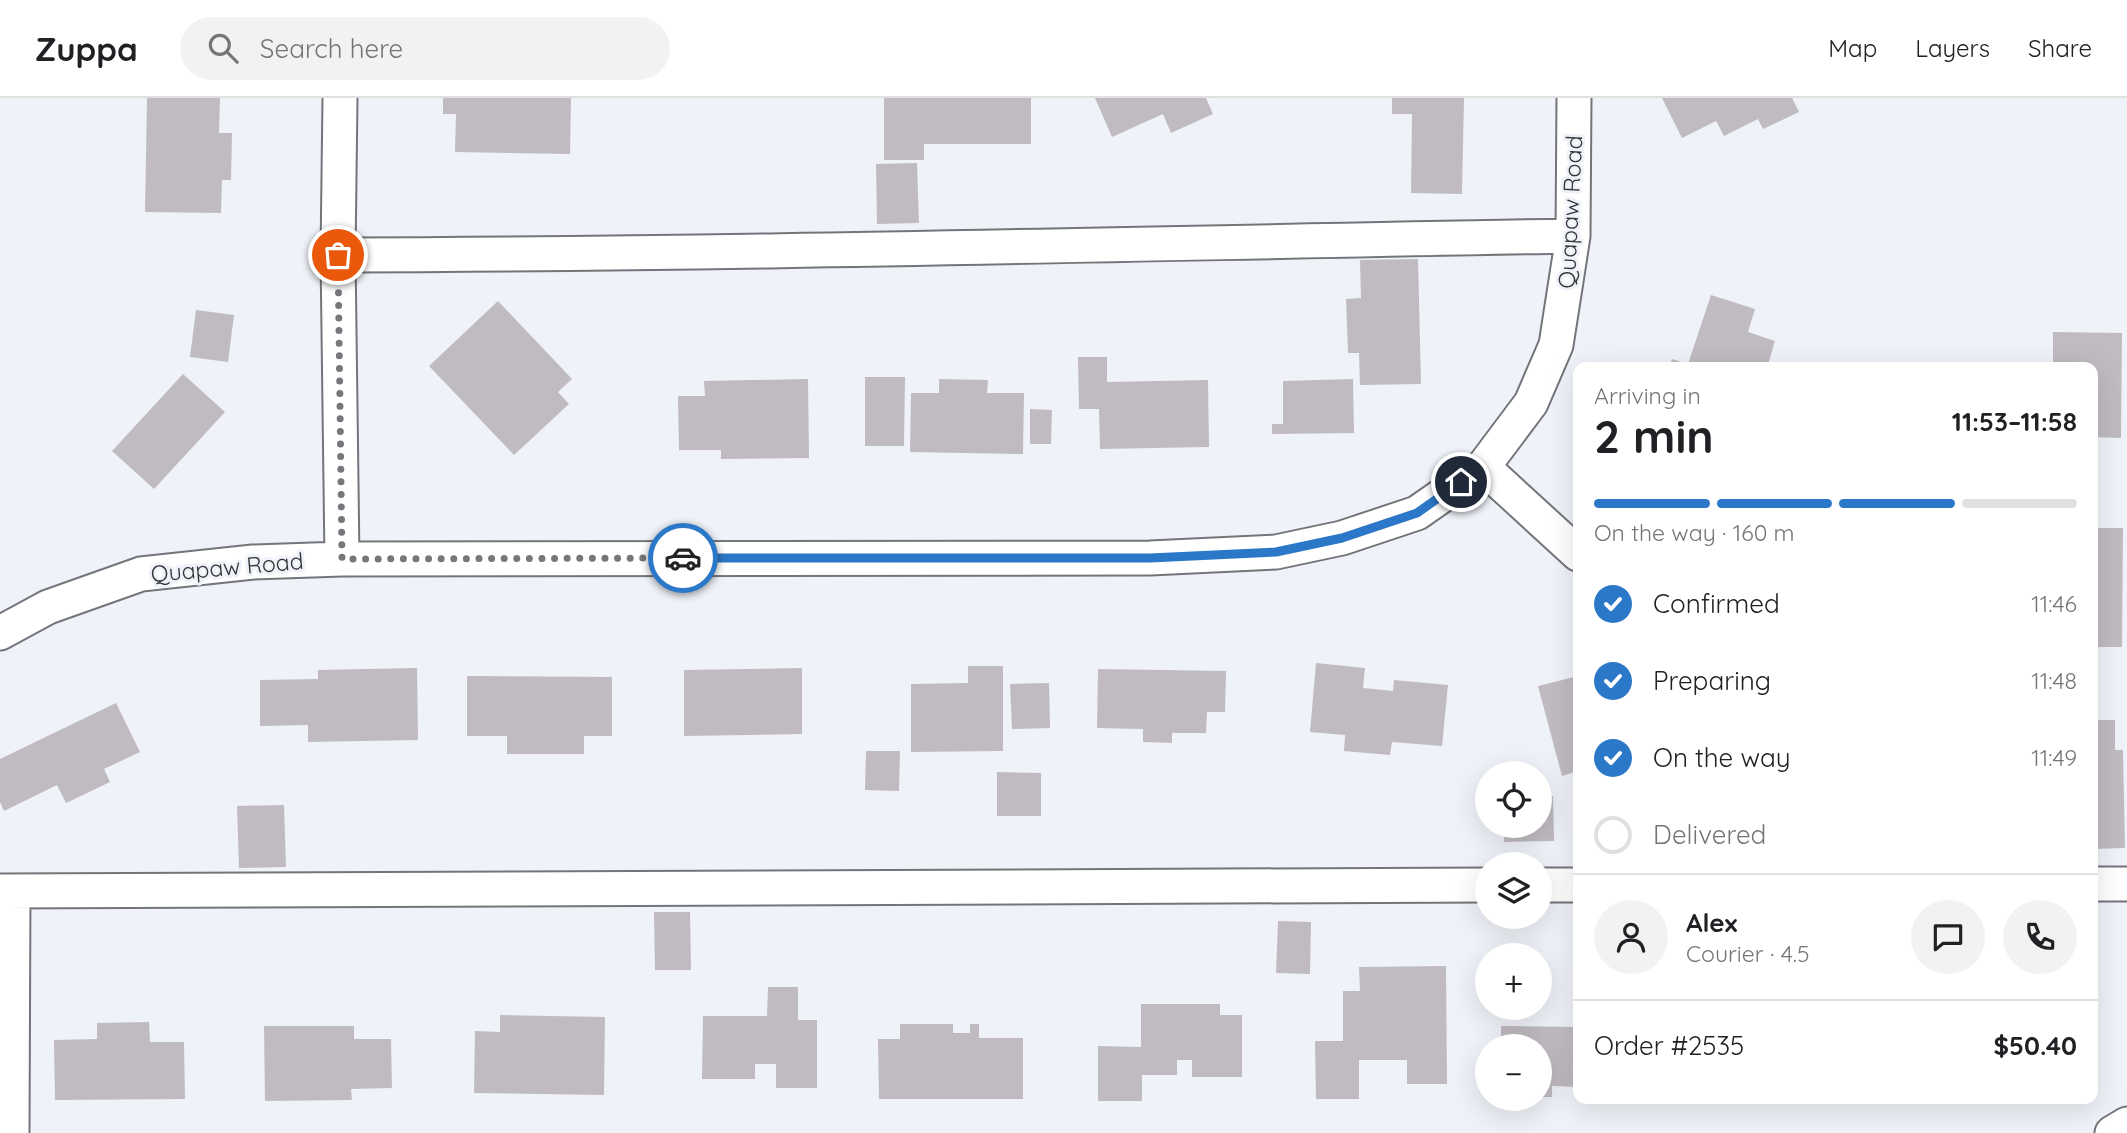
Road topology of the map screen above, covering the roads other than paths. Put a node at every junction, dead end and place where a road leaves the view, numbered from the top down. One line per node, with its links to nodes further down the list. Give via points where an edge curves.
1 (340, 98): 4 (street)
2 (1574, 98): 3 (street, Quapaw Road)
3 (1573, 236): 4 (street, via 597,255); 5 (street, Quapaw Road, via 1556,345 1531,403)
4 (338, 255): 7 (street)
5 (1483, 467): 6 (street); 7 (street, Quapaw Road, via 1417,513 1342,538 1276,552 1150,558)
6 (1573, 549)
7 (342, 559): 8 (street, Quapaw Road, via 253,562 141,574 48,607)
8 (0, 633)
9 (2098, 884): 10 (street)
10 (2127, 884)
11 (1475, 885): 14 (street)
12 (1552, 885): 13 (street)
13 (1573, 885)
14 (6, 891): 16 (street)
15 (2127, 1124): 17 (street)
16 (12, 1133)
17 (2112, 1133)

